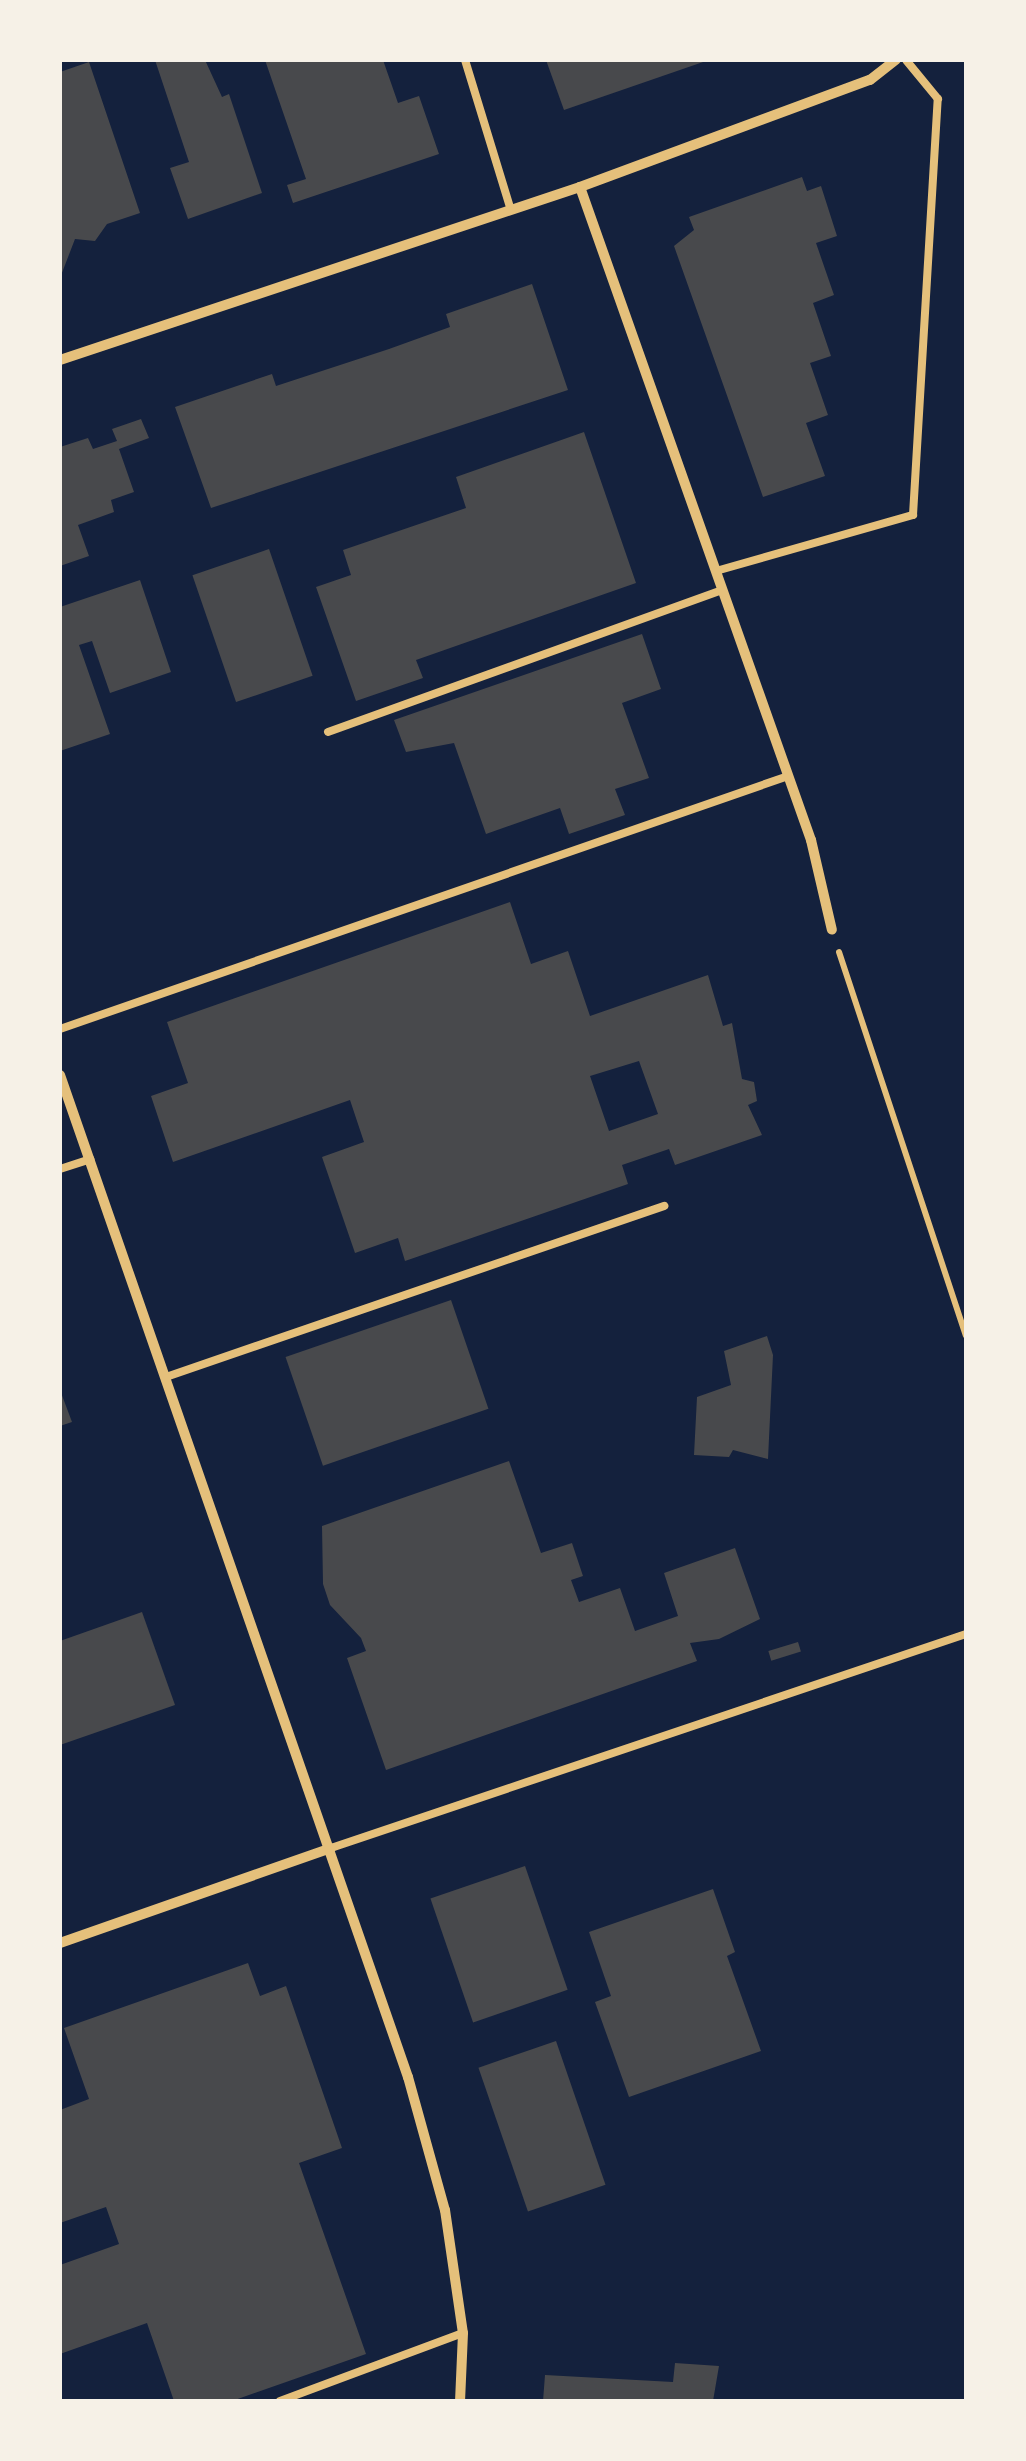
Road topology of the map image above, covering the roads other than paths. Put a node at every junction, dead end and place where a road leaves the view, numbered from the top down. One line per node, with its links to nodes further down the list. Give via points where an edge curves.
1 (465, 60): 5 (lane)
2 (896, 60): 4 (street, via 870,80)
3 (906, 60): 7 (lane, via 938,99 913,515)
4 (580, 186): 5 (street); 7 (street)
5 (511, 210): 6 (street)
6 (60, 360)
7 (716, 571): 8 (street)
8 (722, 590): 9 (lane); 10 (street)
9 (328, 732)
10 (788, 776): 11 (street); 12 (lane)
11 (832, 930)
12 (60, 1029)
13 (60, 1075): 14 (street)
14 (90, 1159): 15 (lane); 17 (street)
15 (60, 1169)
16 (664, 1206): 17 (lane)
17 (166, 1378): 19 (street)
18 (966, 1634): 19 (lane)
19 (330, 1848): 20 (street); 21 (street, via 445,2210)
20 (60, 1943)
21 (463, 2333): 22 (lane); 23 (street)
22 (280, 2401)
23 (460, 2401)

